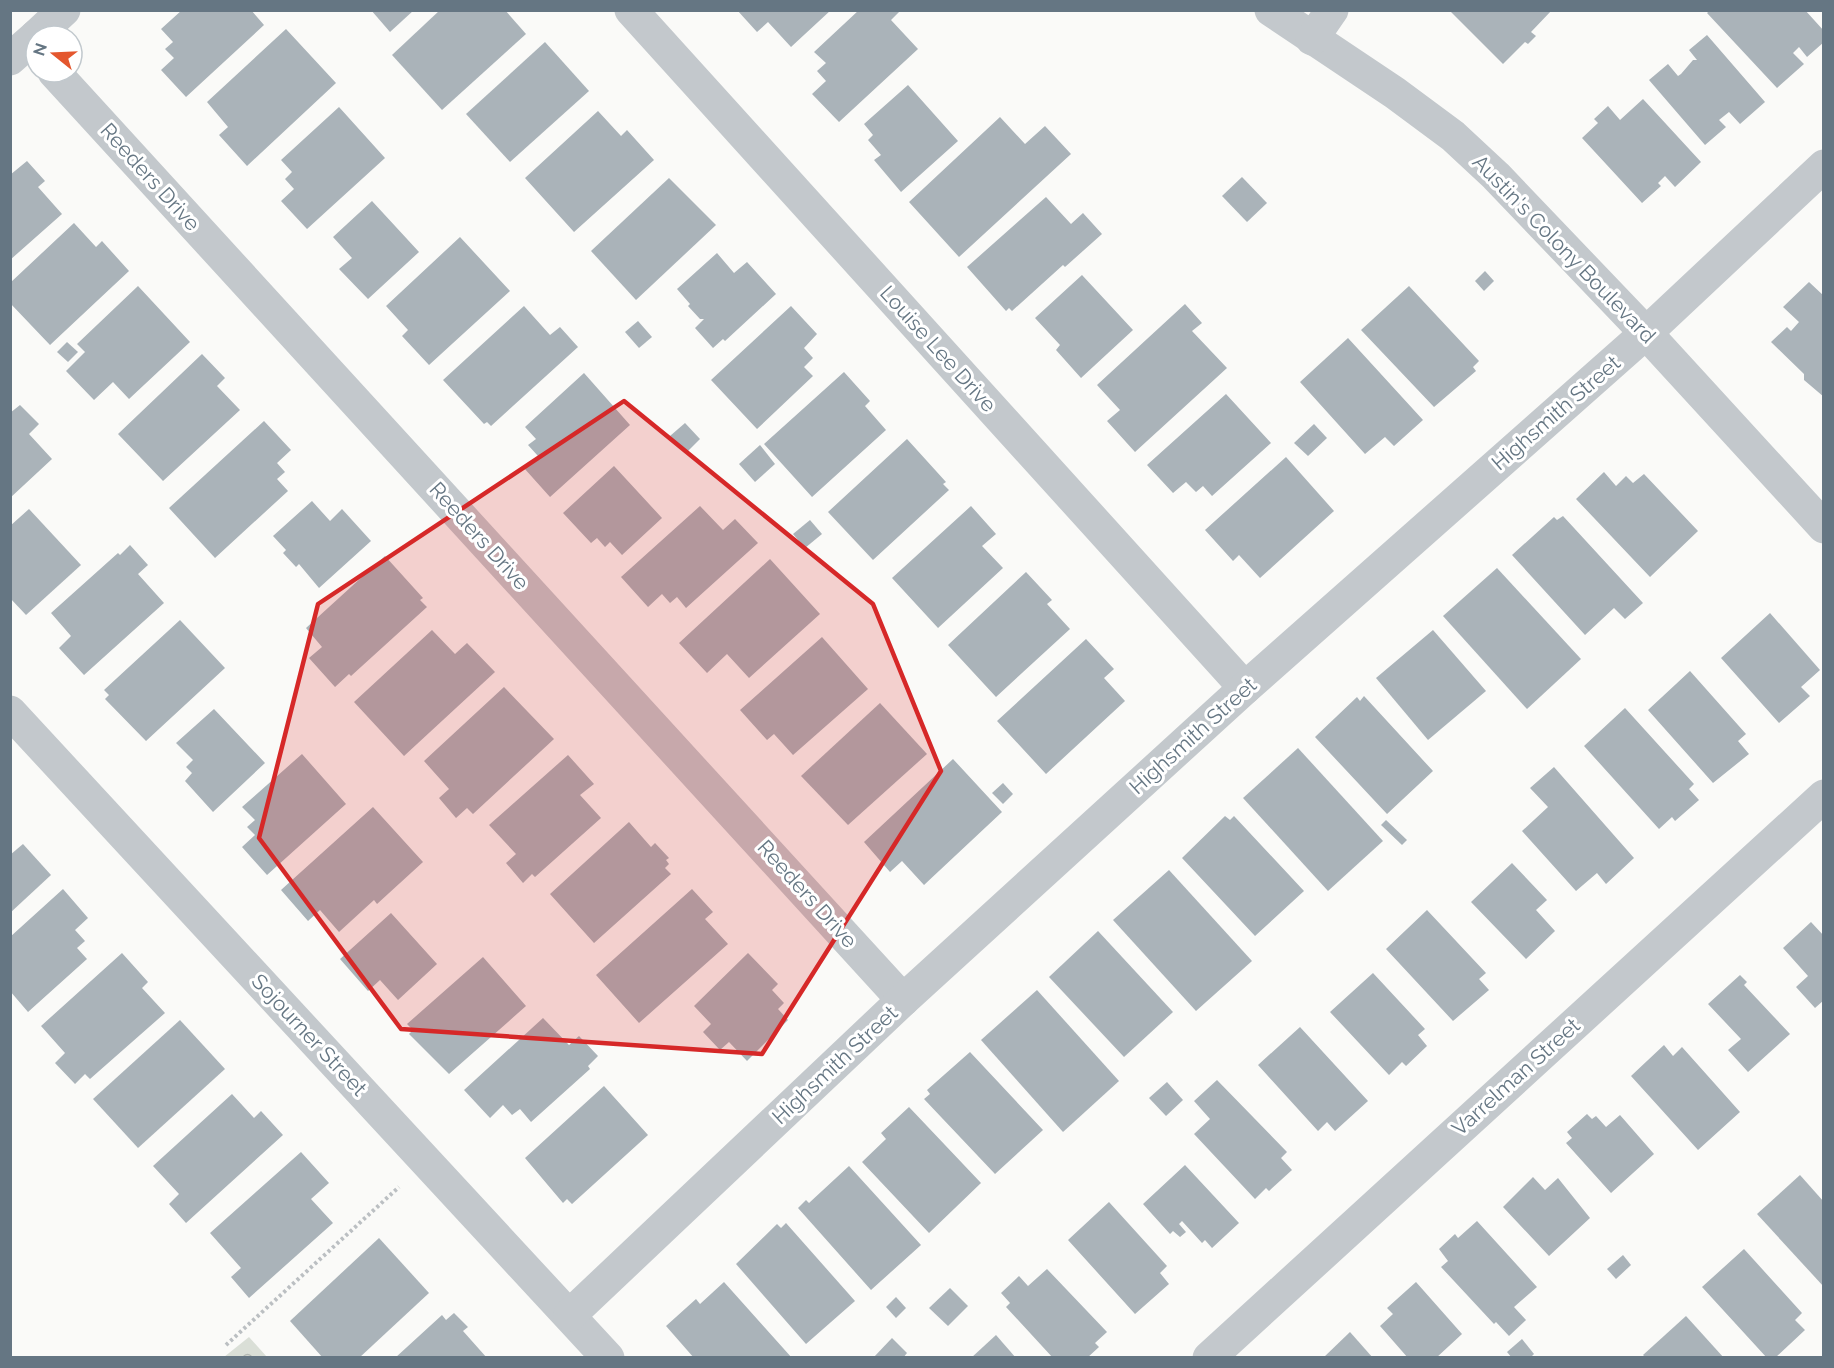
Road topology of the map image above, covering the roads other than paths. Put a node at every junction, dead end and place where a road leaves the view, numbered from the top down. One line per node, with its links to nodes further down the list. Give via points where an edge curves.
1 (64, 10): 5 (street)
2 (631, 10): 11 (street, Louise Lee Drive)
3 (1271, 10): 6 (street, Austin's Colony Boulevard)
4 (1332, 10): 6 (street)
5 (50, 24)
6 (1312, 39): 9 (street, Austin's Colony Boulevard, via 1453,136)
7 (65, 84): 14 (street, Reeders Drive)
8 (1824, 166): 9 (street, Highsmith Street)
9 (1646, 333): 10 (street, Austin's Colony Boulevard); 11 (street, Highsmith Street)
10 (1824, 527)
11 (1245, 688): 14 (street, Highsmith Street)
12 (10, 712): 15 (street, Sojourner Street)
13 (1824, 796): 17 (street, Varrelman Street)
14 (903, 1000): 15 (street, Highsmith Street)
15 (570, 1316): 16 (street, Sojourner Street)
16 (608, 1358)
17 (1209, 1358)

